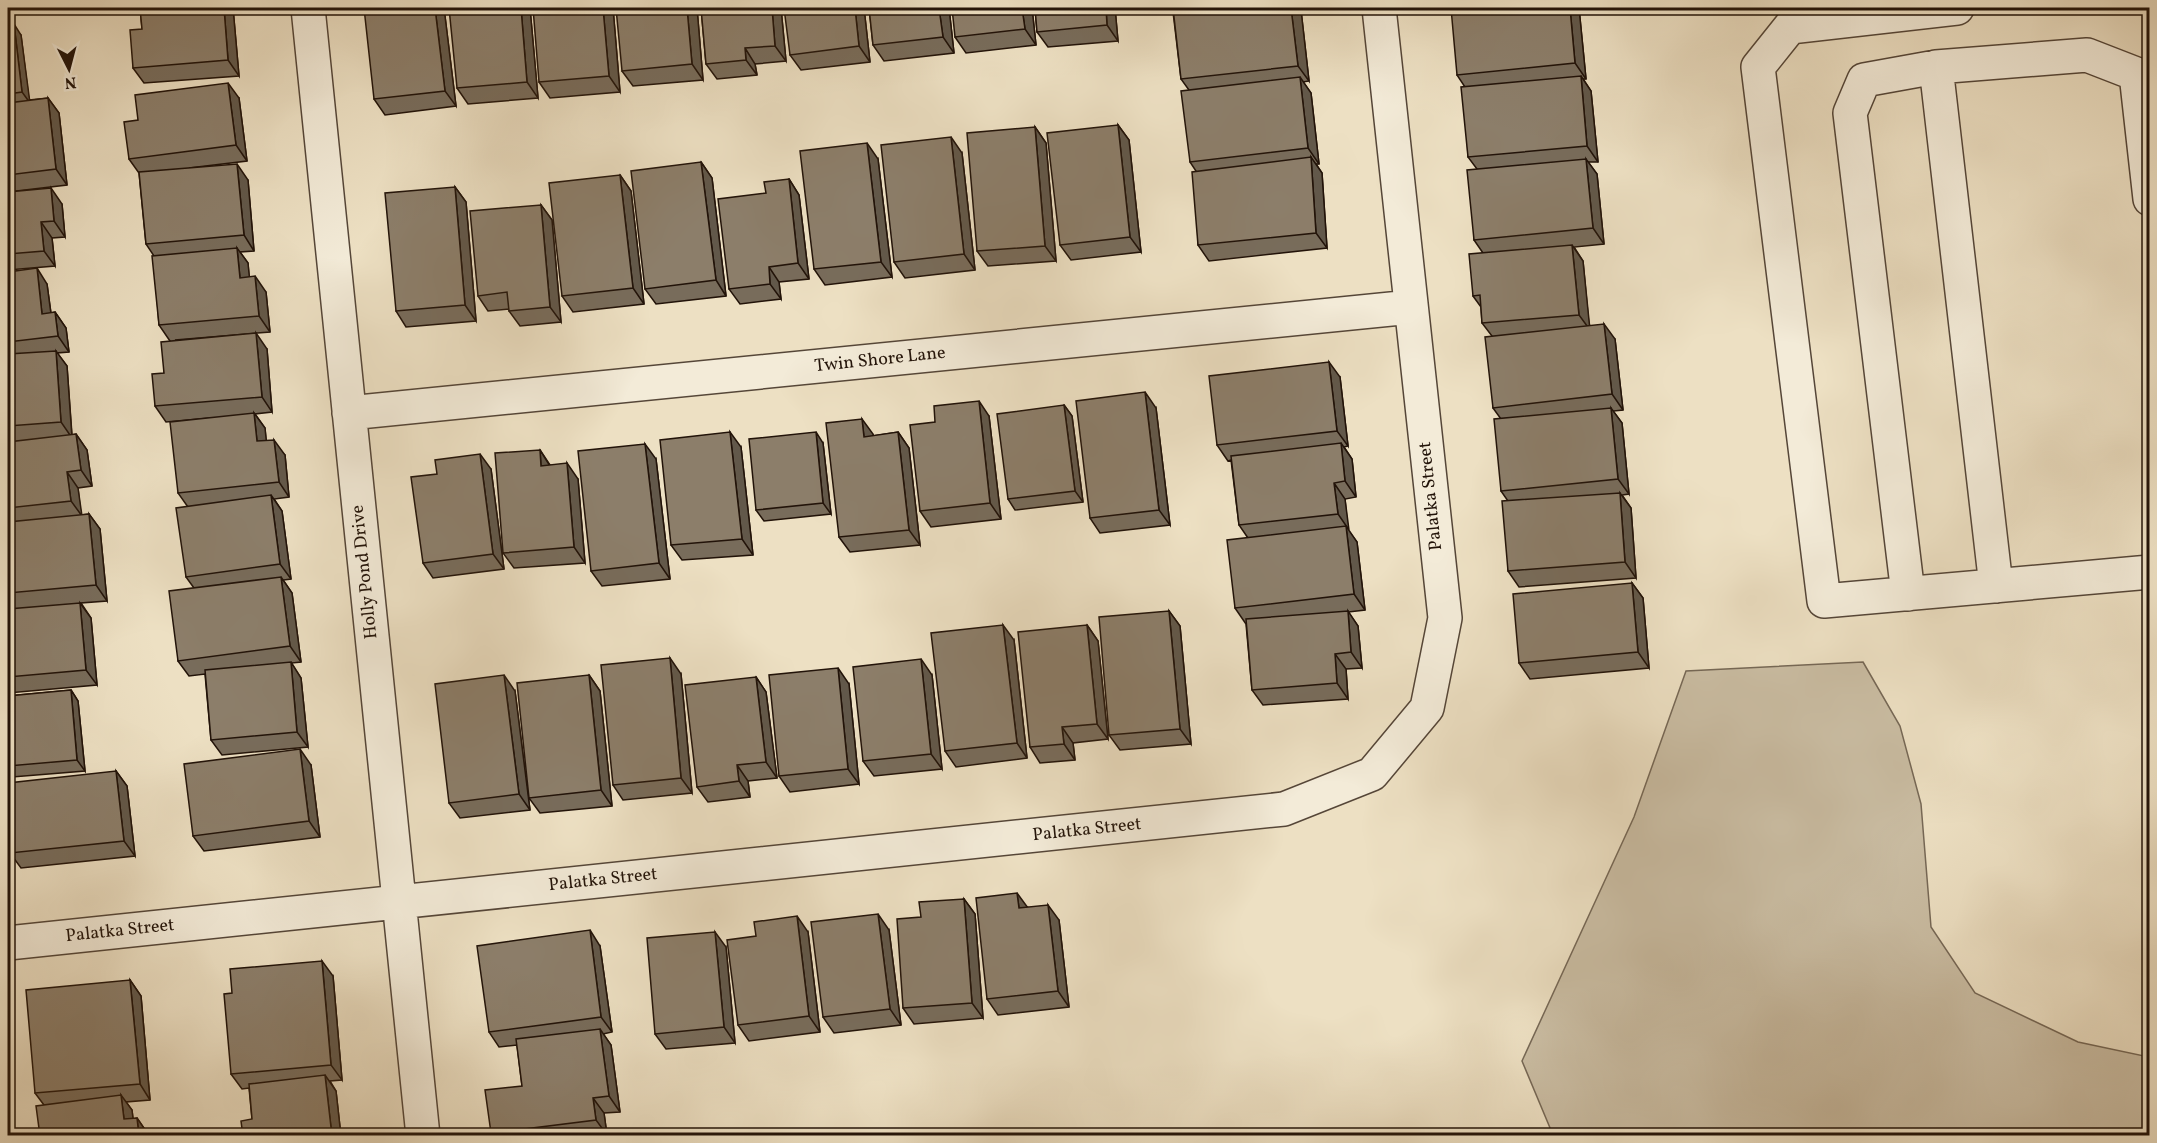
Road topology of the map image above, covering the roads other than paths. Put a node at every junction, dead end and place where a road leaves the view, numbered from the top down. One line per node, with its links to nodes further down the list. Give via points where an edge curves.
1 (308, 8): 7 (street, Holly Pond Drive)
2 (1379, 8): 6 (street, Palatka Street)
3 (1957, 8): 10 (street, via 1790,27 1758,67 1824,601)
4 (1936, 67): 5 (street, via 2087,55 2136,74); 9 (street); 10 (street, via 1864,80 1850,113)
5 (2150, 199)
6 (1411, 308): 7 (street, Twin Shore Lane); 11 (street, Palatka Street, via 1445,618 1427,708 1372,774 1284,809)
7 (349, 413): 11 (street, Holly Pond Drive)
8 (2150, 572): 9 (street)
9 (1996, 586): 10 (street)
10 (1908, 594)
11 (398, 902): 12 (street, Palatka Street); 13 (street, Holly Pond Drive)
12 (8, 943)
13 (423, 1136)

